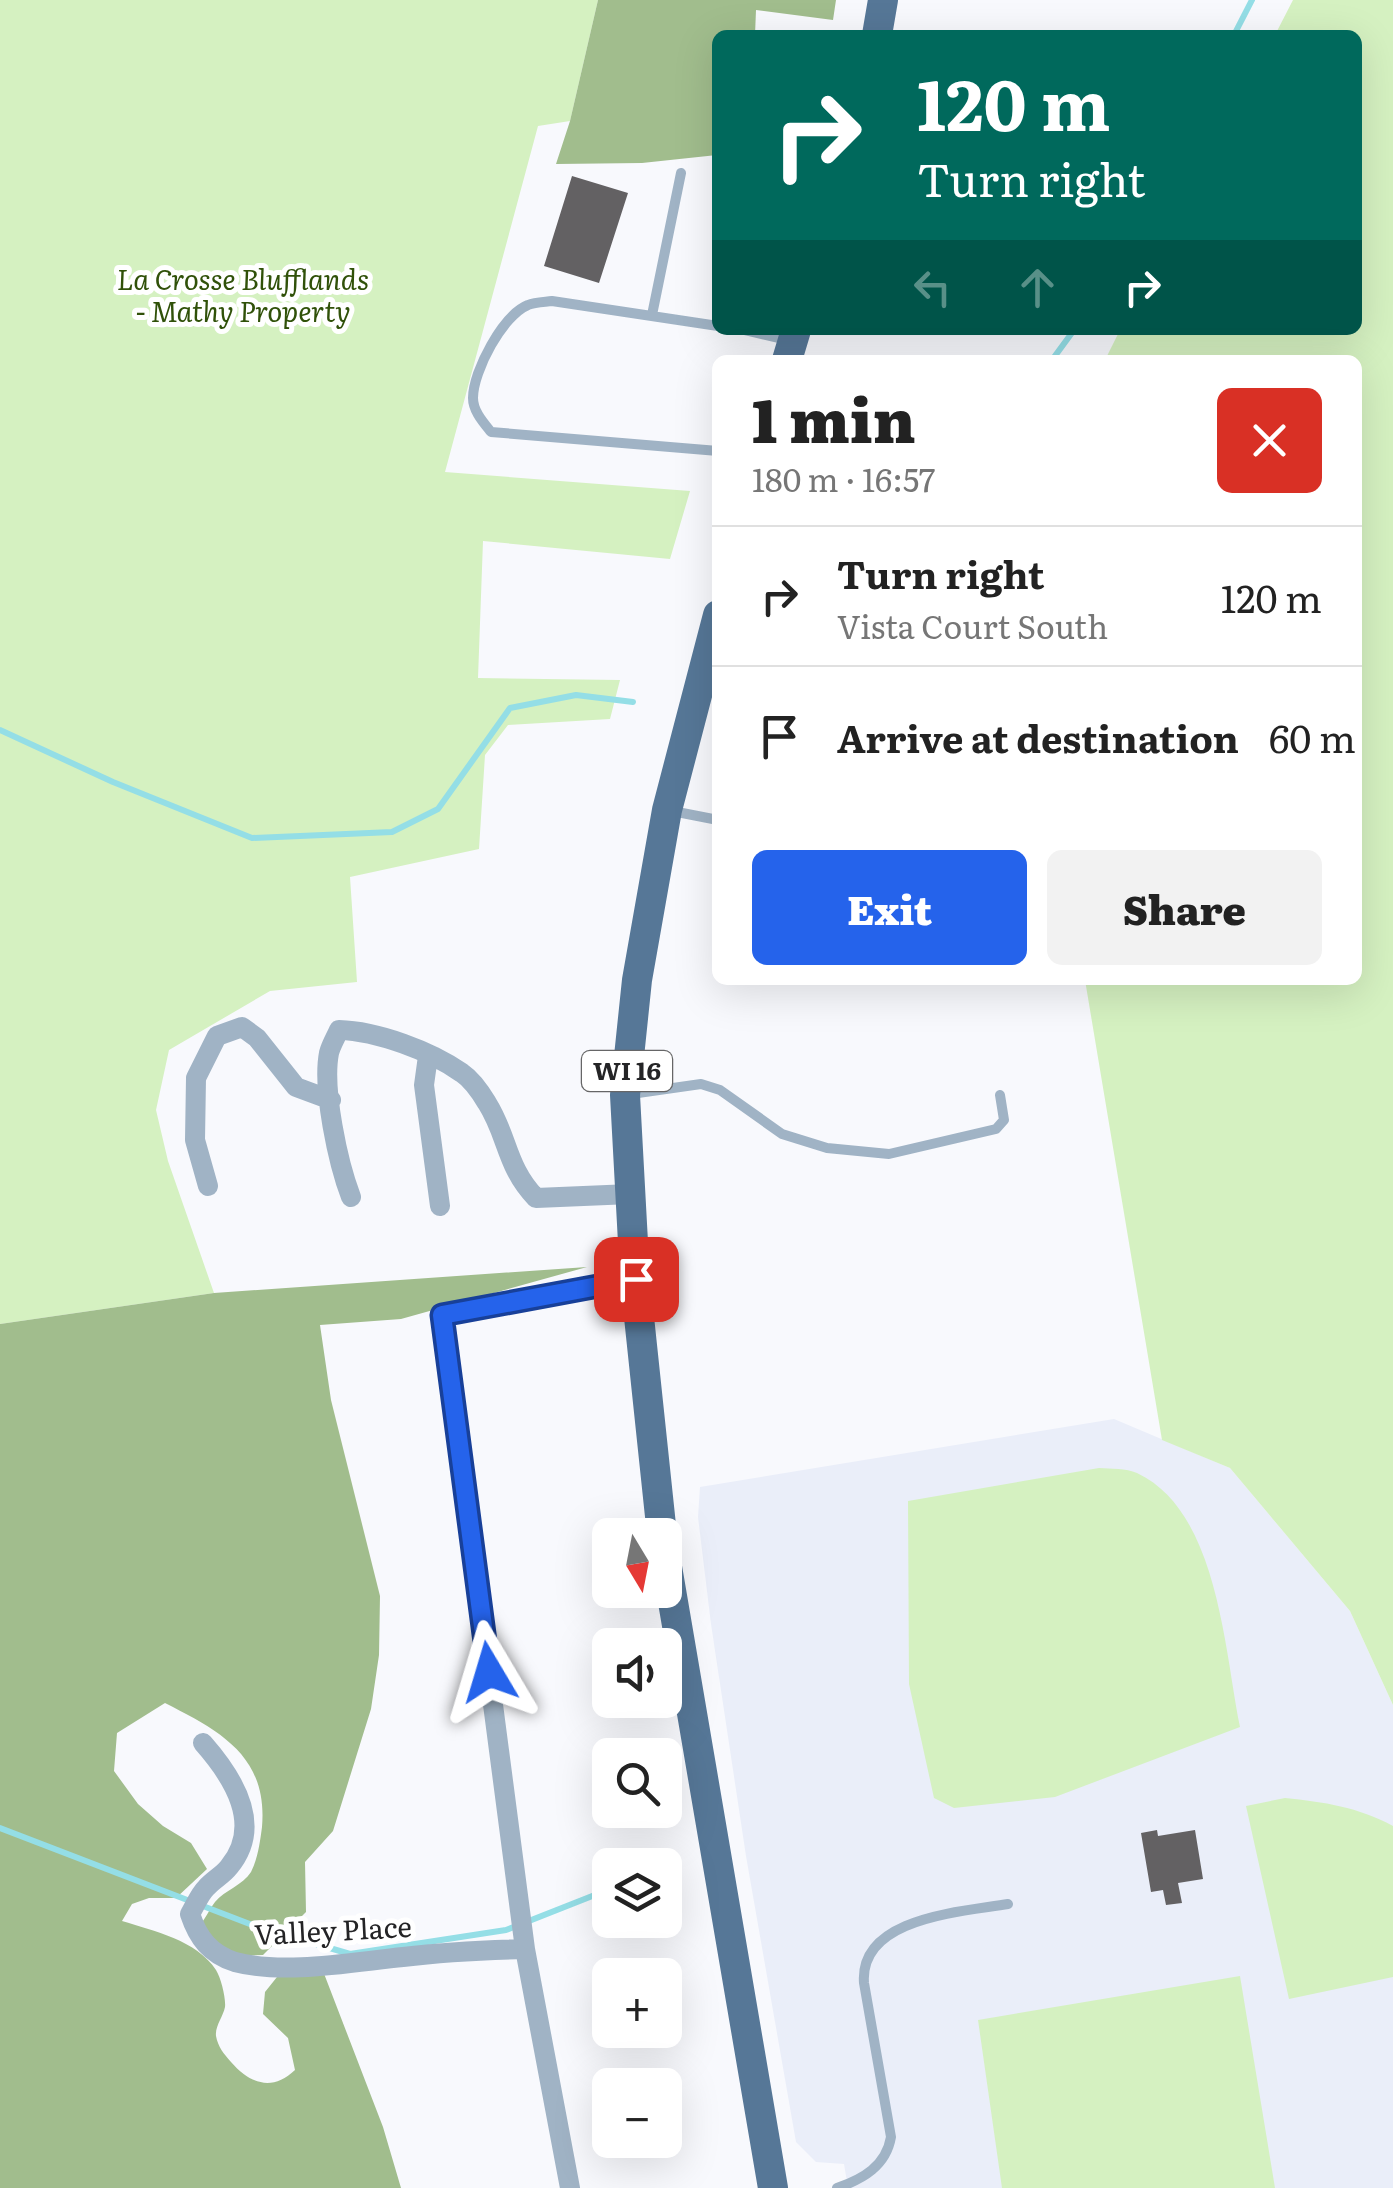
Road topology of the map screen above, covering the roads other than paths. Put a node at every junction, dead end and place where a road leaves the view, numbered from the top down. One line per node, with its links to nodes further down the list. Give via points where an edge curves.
1 (883, 0): 2 (main road)
2 (878, 30)
3 (681, 173): 4 (lane)
4 (652, 315): 5 (lane); 8 (lane, via 552,301 528,305 510,318 480,370 473,398 478,417 491,432)
5 (712, 325)
6 (761, 335): 7 (lane)
7 (792, 344)
8 (712, 450)
9 (712, 638): 10 (main road, WI 16)
10 (666, 810): 11 (lane); 14 (main road, WI 16)
11 (712, 819)
12 (428, 1056): 15 (street, via 363,1031 339,1030 329,1051); 17 (street, via 465,1074 488,1105 518,1180 536,1198); 19 (street, via 424,1084)
13 (1000, 1094): 14 (lane, via 1004,1120 996,1129 889,1154 827,1148 782,1134 701,1084)
14 (625, 1095): 17 (main road, WI 16)
15 (331, 1100): 16 (street, via 296,1088 242,1027 217,1036 196,1078 196,1140); 18 (street)
16 (208, 1186)
17 (630, 1194): 20 (main road, WI 16)
18 (351, 1197)
19 (440, 1206)
20 (636, 1279): 21 (main road, WI 16); 25 (street, via 442,1315)
21 (660, 1518)
22 (674, 1608): 27 (main road)
23 (203, 1742): 25 (street, Valley Place, via 228,1771 245,1824 240,1850 190,1914 204,1944 218,1954 259,1966 304,1966)
24 (1008, 1904): 28 (lane, via 914,1922 888,1935 866,1960 864,1983 891,2137 881,2163)
25 (525, 1950): 26 (street)
26 (570, 2188)
27 (772, 2188)
28 (837, 2188)

